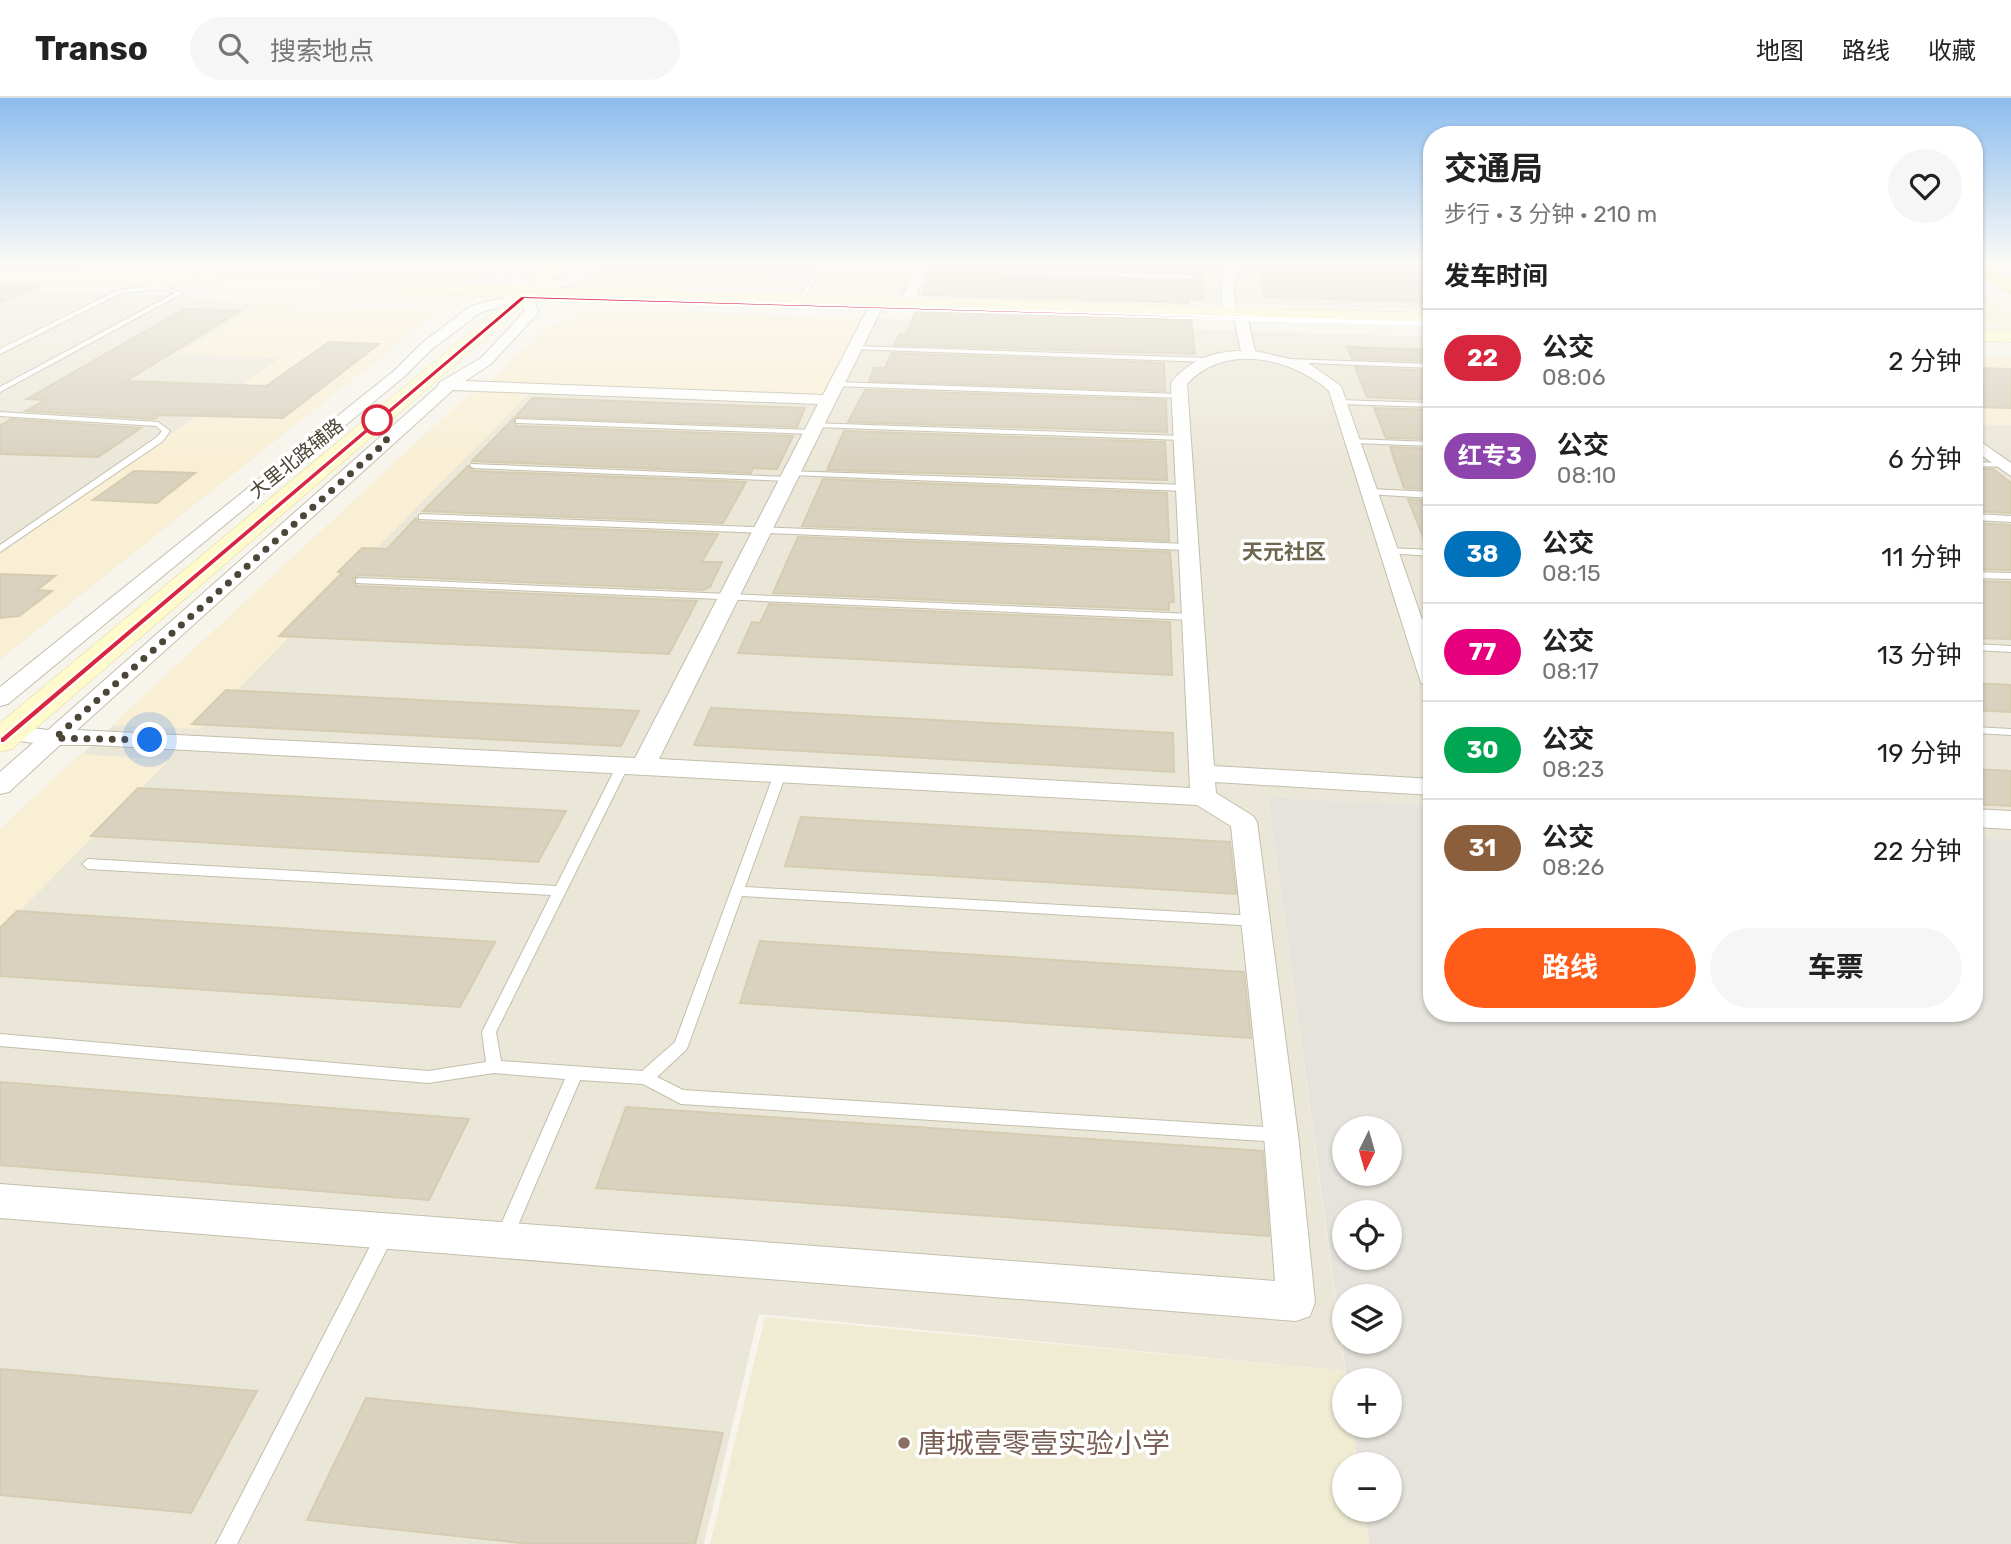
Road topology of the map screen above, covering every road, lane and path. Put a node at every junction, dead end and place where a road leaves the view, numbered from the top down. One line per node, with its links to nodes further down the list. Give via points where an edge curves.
1 (48, 327): 11 (lane)
2 (116, 327): 18 (lane)
3 (452, 327): 55 (street, 大里北路辅路)
4 (488, 327): 16 (main road)
5 (517, 327): 17 (street, 大里北路辅路, via 486,361)
6 (865, 327): 10 (street)
7 (1240, 327): 12 (street)
8 (1983, 338): 9 (main road)
9 (2011, 339)
10 (854, 348): 13 (lane); 19 (street)
11 (0, 352)
12 (1249, 356): 13 (street); 14 (street)
13 (1207, 360): 20 (street, via 1184,374)
14 (1288, 361): 15 (lane); 21 (street, via 1329,380)
15 (1423, 366)
16 (419, 384): 17 (street); 58 (main road)
17 (449, 385): 19 (street); 59 (street, 大里北路辅路)
18 (0, 390)
19 (832, 392): 20 (lane); 25 (street)
20 (1180, 396): 26 (street)
21 (1341, 402): 22 (lane); 27 (street)
22 (1423, 405)
23 (0, 414): 42 (lane, via 158,424 166,431)
24 (519, 421): 25 (lane)
25 (813, 428): 26 (lane); 33 (street)
26 (1182, 438): 34 (street)
27 (1353, 441): 28 (lane); 35 (street)
28 (1423, 444)
29 (1983, 449): 32 (street)
30 (1983, 465): 32 (lane)
31 (474, 466): 33 (lane)
32 (2008, 467)
33 (789, 476): 34 (lane); 40 (street)
34 (1185, 488): 41 (street)
35 (1370, 492): 36 (lane); 43 (street)
36 (1423, 495)
37 (422, 517): 40 (lane)
38 (1983, 517): 39 (lane)
39 (2011, 519)
40 (762, 531): 41 (lane); 48 (street)
41 (1187, 547): 49 (street)
42 (0, 549)
43 (1389, 551): 44 (lane); 50 (street)
44 (1423, 553)
45 (1983, 575): 46 (lane)
46 (2011, 576)
47 (359, 581): 48 (lane)
48 (729, 596): 49 (lane); 60 (street)
49 (1192, 617): 62 (street)
50 (1411, 621): 51 (lane); 54 (street)
51 (1423, 622)
52 (1983, 647): 53 (lane)
53 (2011, 649)
54 (1423, 656)
55 (0, 699)
56 (1983, 730): 57 (lane)
57 (2011, 732)
58 (4, 737): 59 (street)
59 (55, 738): 60 (street); 63 (street, 大里北路辅路)
60 (633, 765): 61 (street); 68 (lane)
61 (780, 774): 62 (street); 69 (lane)
62 (1202, 785): 64 (street); 70 (street, via 1244,822)
63 (0, 786)
64 (1423, 787)
65 (1983, 818): 66 (street)
66 (2011, 820)
67 (88, 864): 68 (lane)
68 (559, 891): 72 (lane, via 489,1032)
69 (737, 891): 70 (lane); 74 (lane, via 681,1046)
70 (1256, 921): 75 (street)
71 (0, 1040): 72 (lane, via 428,1076)
72 (494, 1067): 73 (lane)
73 (575, 1074): 74 (lane); 78 (lane)
74 (645, 1078): 75 (lane, via 681,1097)
75 (1282, 1135): 78 (street, via 1296,1302)
76 (0, 1201): 77 (street)
77 (387, 1231): 78 (street); 79 (lane)
78 (503, 1240)
79 (226, 1544)

